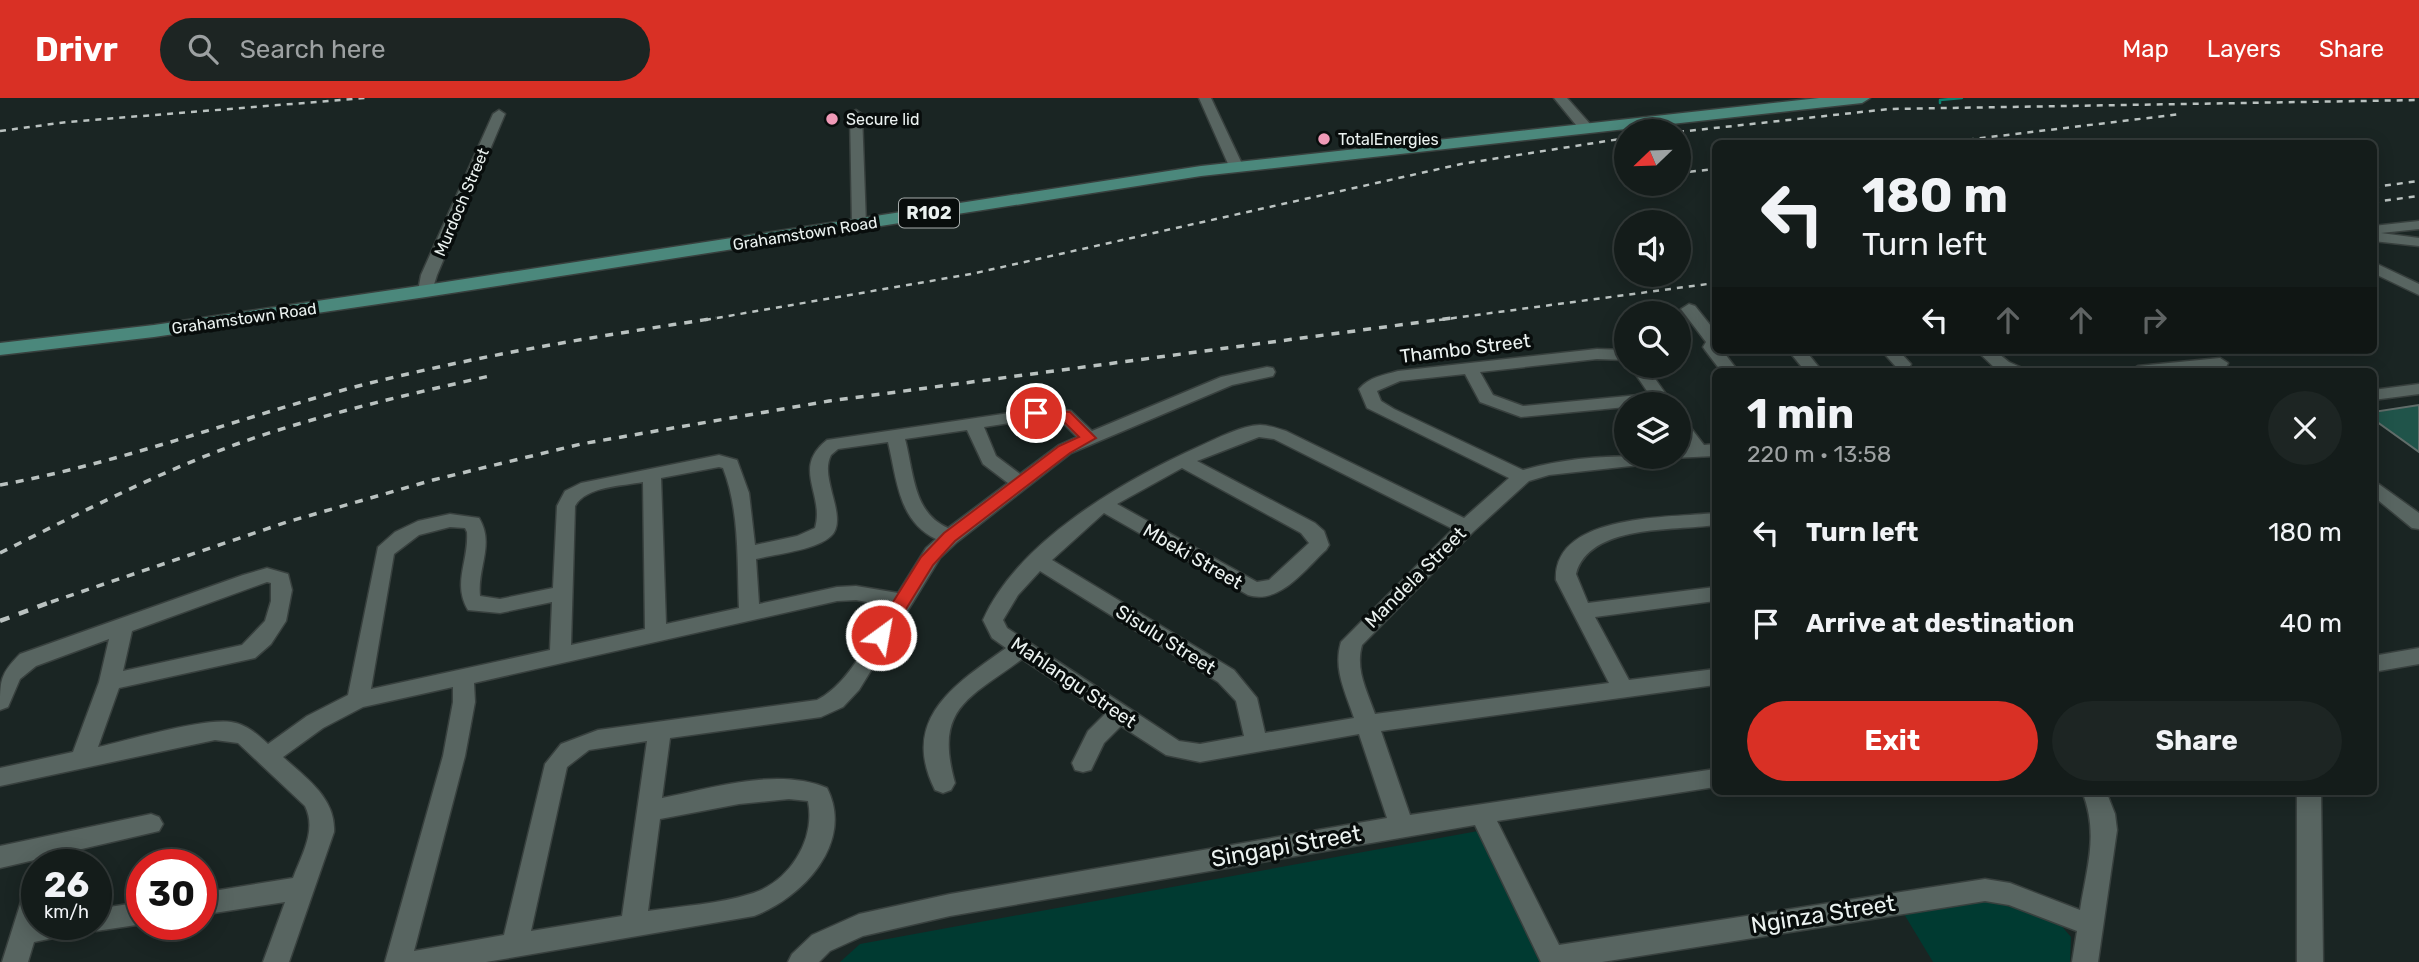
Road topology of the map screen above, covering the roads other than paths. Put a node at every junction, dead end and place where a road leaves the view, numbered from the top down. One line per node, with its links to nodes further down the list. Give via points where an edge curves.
1 (1205, 98): 7 (street)
2 (1560, 98): 6 (street)
3 (1862, 98): 6 (main road, Grahamstown Road / R102)
4 (499, 114): 15 (street, Murdoch Street)
5 (856, 114): 8 (street)
6 (1586, 128): 7 (main road, Grahamstown Road / R102)
7 (1236, 166): 8 (main road, Grahamstown Road / R102)
8 (859, 225): 15 (main road, Grahamstown Road / R102)
9 (2419, 225): 10 (street)
10 (2385, 238): 11 (street); 12 (street)
11 (2419, 241)
12 (2419, 250)
13 (2377, 269): 14 (street)
14 (2419, 290)
15 (426, 291): 18 (main road, Grahamstown Road / R102)
16 (1691, 312): 17 (street)
17 (1712, 338)
18 (0, 349)
19 (1717, 354): 28 (street)
20 (1799, 354): 29 (street)
21 (1893, 354): 25 (street)
22 (1989, 354): 30 (street)
23 (2209, 354): 26 (street)
24 (1614, 355): 27 (street, Thambo Street)
25 (1903, 364)
26 (2225, 367): 31 (street)
27 (1470, 368): 35 (street, via 1486,398 1521,412); 44 (street, Thambo Street, via 1398,376 1378,382 1367,395 1388,413)
28 (1728, 368)
29 (1811, 368)
30 (2010, 368)
31 (2203, 368)
32 (1267, 372): 39 (street, via 1227,381)
33 (2419, 389): 34 (street)
34 (2377, 394)
35 (1614, 405)
36 (974, 423): 37 (street); 39 (street, via 1058,413 1071,419); 45 (street, via 987,459)
37 (895, 435): 51 (street, via 912,509 926,526); 52 (street, via 826,447 818,469 828,521 824,532 802,542)
38 (1691, 436): 40 (street)
39 (1088, 438): 45 (street, via 1065,449)
40 (1707, 451)
41 (1185, 462): 47 (street, Mahlangu Street, via 1138,482); 47 (street, Mbeki Street, via 1308,528 1319,545 1275,586 1255,590); 50 (street, Mahlangu Street, via 1245,435 1273,433)
42 (1614, 462): 44 (street, Mandela Street, via 1548,469)
43 (652, 475): 52 (street, via 719,461 731,464); 54 (street, via 588,487 572,495 566,506); 60 (street)
44 (1522, 477): 50 (street, Mandela Street)
45 (1023, 483): 51 (street)
46 (2377, 489): 49 (street)
47 (1104, 505): 53 (street, Mahlangu Street)
48 (1712, 519): 57 (street, via 1594,538 1564,574)
49 (2419, 523)
50 (1466, 527): 72 (street, Mandela Street, via 1352,642 1349,672)
51 (950, 537): 56 (street, via 927,561)
52 (746, 554): 58 (street)
53 (1040, 562): 61 (street, Mahlangu Street, via 994,612 999,633); 74 (street, Sisulu Street, via 1226,676 1246,698)
54 (561, 593): 62 (street); 69 (street, via 500,606 475,605 470,600 477,533 472,523 446,523 399,537 385,552)
55 (1712, 594): 57 (street)
56 (902, 601): 58 (street, via 848,593); 73 (street, via 851,684 835,701 821,708)
57 (1582, 611): 68 (street)
58 (750, 612): 60 (street)
59 (123, 625): 67 (street); 67 (street, via 259,577 281,579 273,630 265,642 248,652); 70 (street, via 21,665 11,674)
60 (656, 633): 62 (street)
61 (1022, 648): 71 (street, Mahlangu Street); 80 (street, via 939,717 933,750)
62 (560, 654): 66 (street)
63 (2419, 656): 64 (street)
64 (2377, 663)
65 (1712, 677): 68 (street, Mahlangu Street)
66 (463, 678): 69 (street); 99 (street, via 464,702 454,756)
67 (110, 682): 76 (street)
68 (1623, 690): 72 (street, Mahlangu Street)
69 (358, 700): 75 (street, via 315,722)
70 (0, 701)
71 (1120, 713): 74 (street, Mahlangu Street, via 1187,752); 77 (street, via 1096,737)
72 (1368, 724): 74 (street, Mahlangu Street); 86 (street, Mandela Street)
73 (660, 732): 83 (street); 95 (street, via 585,742 559,758)
74 (1257, 745)
75 (268, 756): 76 (street, via 246,737 223,730); 90 (street, via 313,799 323,819)
76 (82, 759): 78 (street)
77 (1083, 764)
78 (0, 777)
79 (1712, 778): 84 (street, Singapi Street)
80 (943, 783)
81 (2096, 795): 92 (street, via 2105,830)
82 (2309, 795): 103 (street)
83 (650, 811): 93 (street); 93 (street, via 803,788 819,795 822,813 810,859 782,892 738,909)
84 (1482, 814): 86 (street, Singapi Street); 96 (street)
85 (151, 824): 87 (street)
86 (1402, 826): 101 (street, Singapi Street, via 1093,878 859,925 821,943)
87 (66, 849)
88 (21, 857): 89 (street)
89 (0, 858)
90 (302, 888): 91 (street); 98 (street)
91 (217, 901)
92 (2090, 925): 96 (street, Nginza Street, via 2010,894 1968,891); 102 (street)
93 (633, 926): 95 (street)
94 (23, 940): 97 (street)
95 (515, 945): 100 (street)
96 (1553, 960)
97 (15, 962)
98 (276, 962)
99 (398, 962)
100 (416, 962)
101 (802, 962)
102 (2085, 962)
103 (2309, 962)

